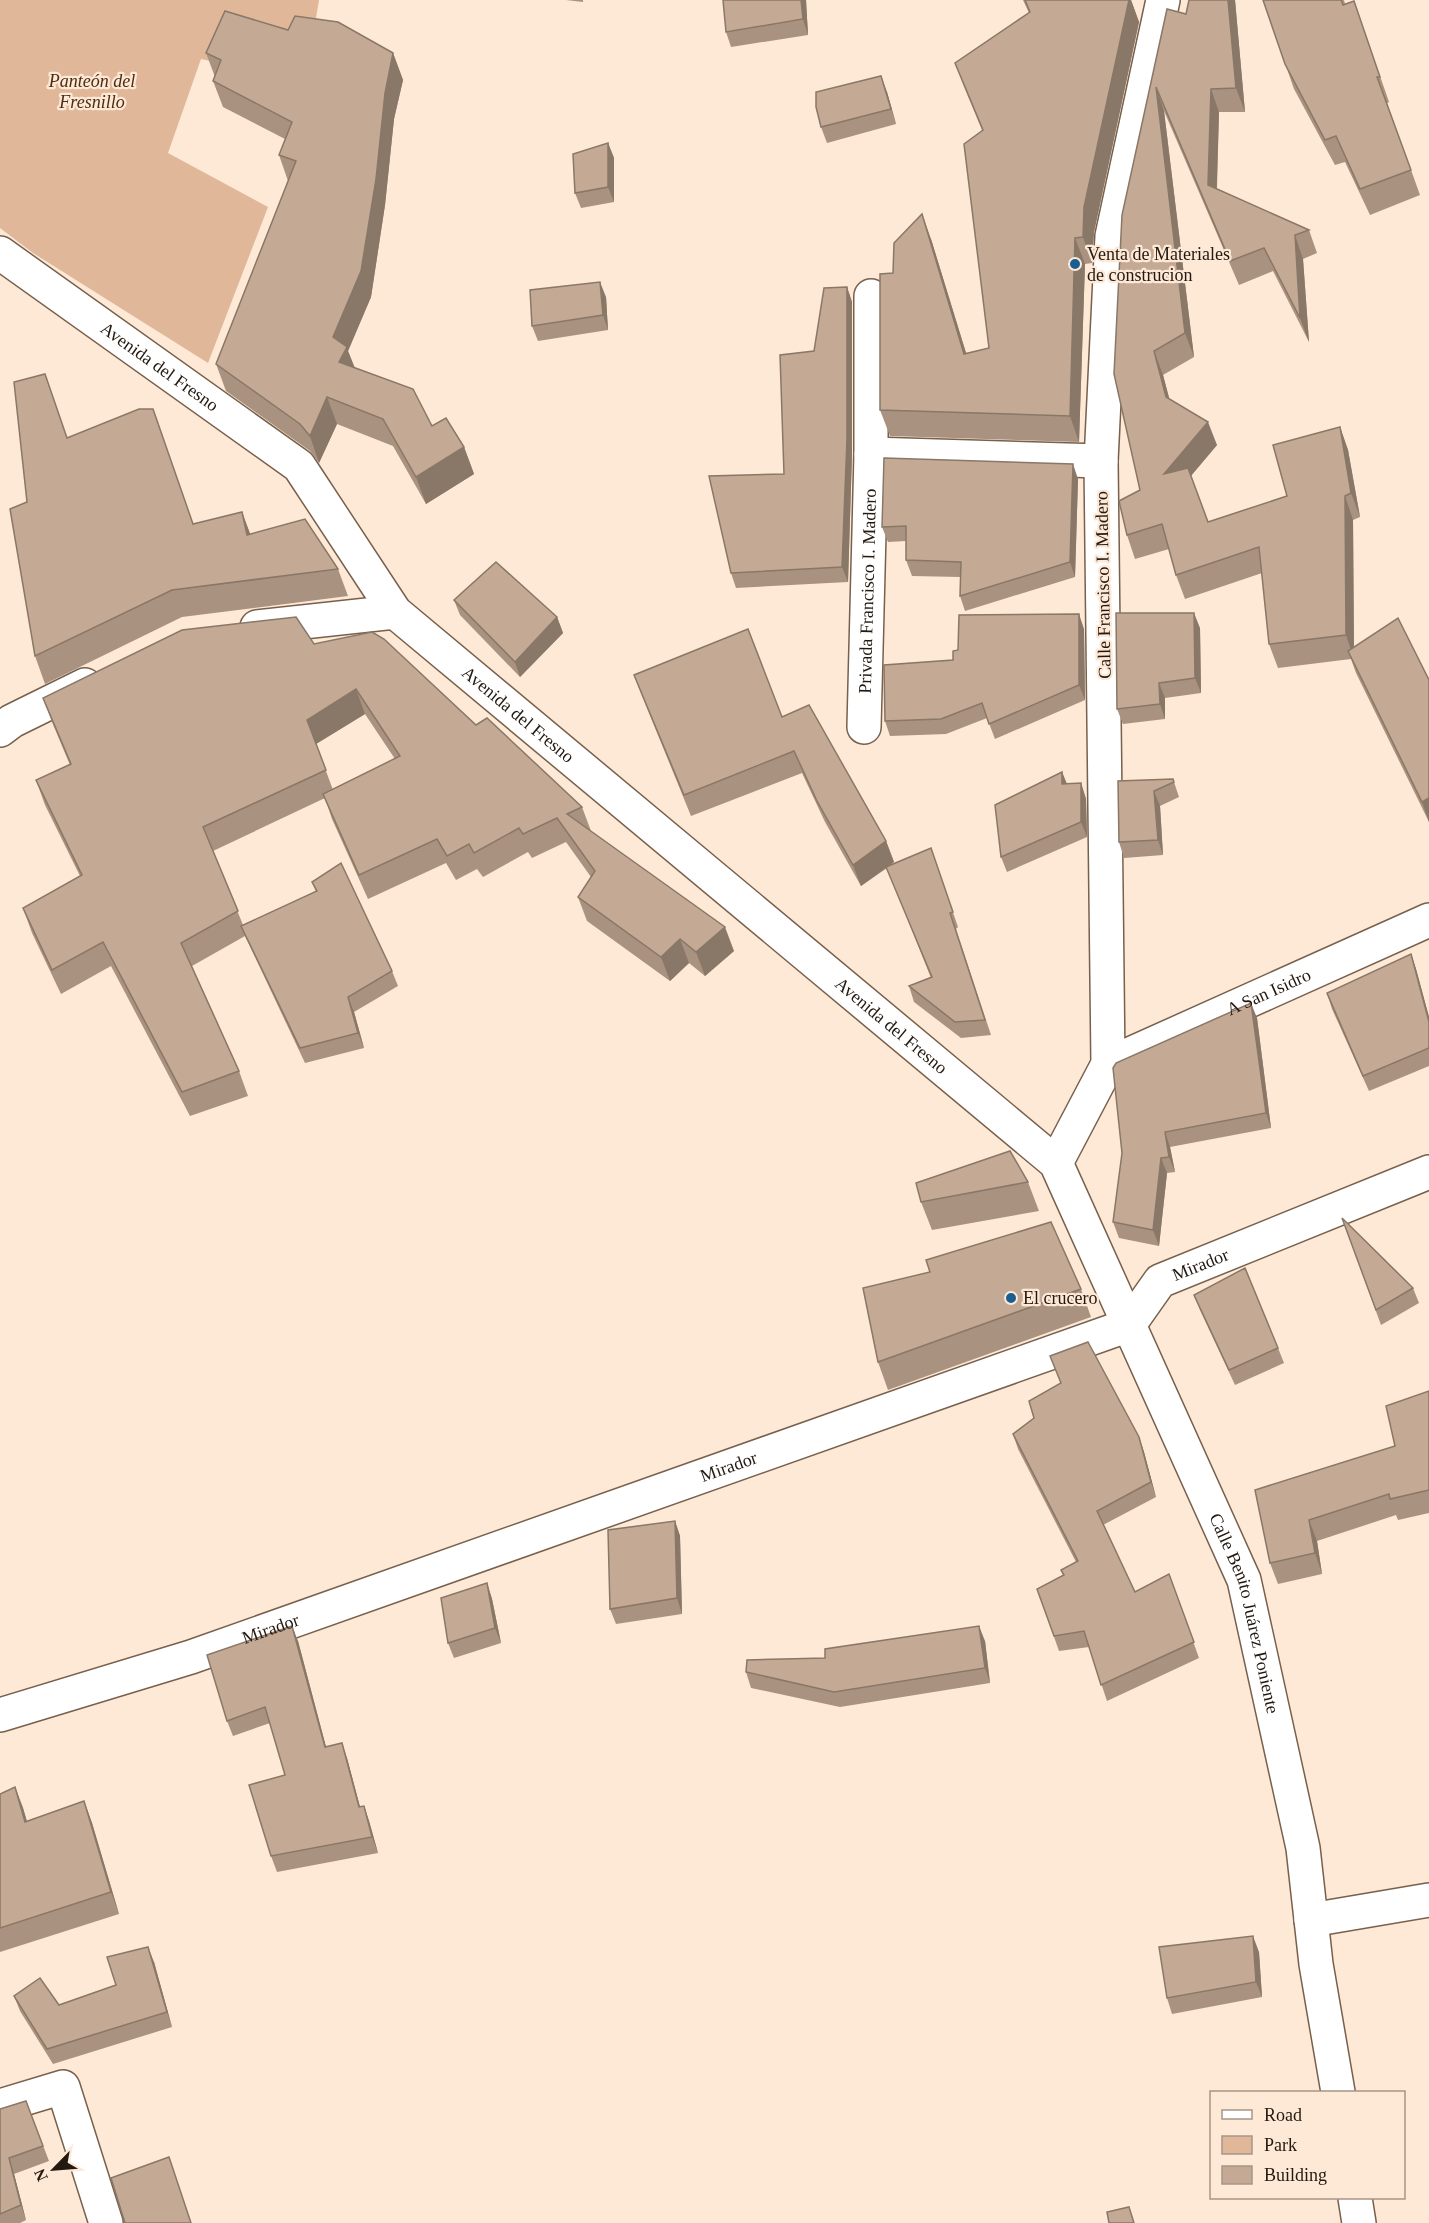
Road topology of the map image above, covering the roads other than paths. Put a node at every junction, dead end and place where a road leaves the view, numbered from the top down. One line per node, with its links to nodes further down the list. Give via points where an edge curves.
1 (1163, 0): 5 (street, Calle Francisco I. Madero, via 1112,236)
2 (0, 253): 6 (street, Avenida del Fresno, via 299,466)
3 (871, 296): 4 (street, Privada Francisco I. Madero)
4 (871, 454): 5 (street); 9 (street, Privada Francisco I. Madero)
5 (1101, 461): 12 (street, Calle Francisco I. Madero)
6 (395, 612): 7 (street); 13 (street, Avenida del Fresno)
7 (232, 630)
8 (114, 671): 10 (street)
9 (864, 727)
10 (0, 730)
11 (1429, 920): 12 (street, A San Isidro)
12 (1108, 1064): 13 (street, Calle Francisco I. Madero)
13 (1056, 1162): 15 (street, Calle Benito Juárez Poniente)
14 (1429, 1172): 15 (street, Mirador, via 1160,1281)
15 (1129, 1325): 16 (street, Mirador, via 191,1657); 18 (street, Calle Benito Juárez Poniente, via 1244,1580 1303,1848)
16 (0, 1714)
17 (1429, 1900): 18 (street)
18 (1311, 1920): 19 (street, Calle Benito Juárez Poniente)
19 (1338, 2091)
20 (0, 2106): 22 (street, via 63,2087)
21 (1355, 2199): 23 (street)
22 (106, 2223)
23 (1359, 2223)

